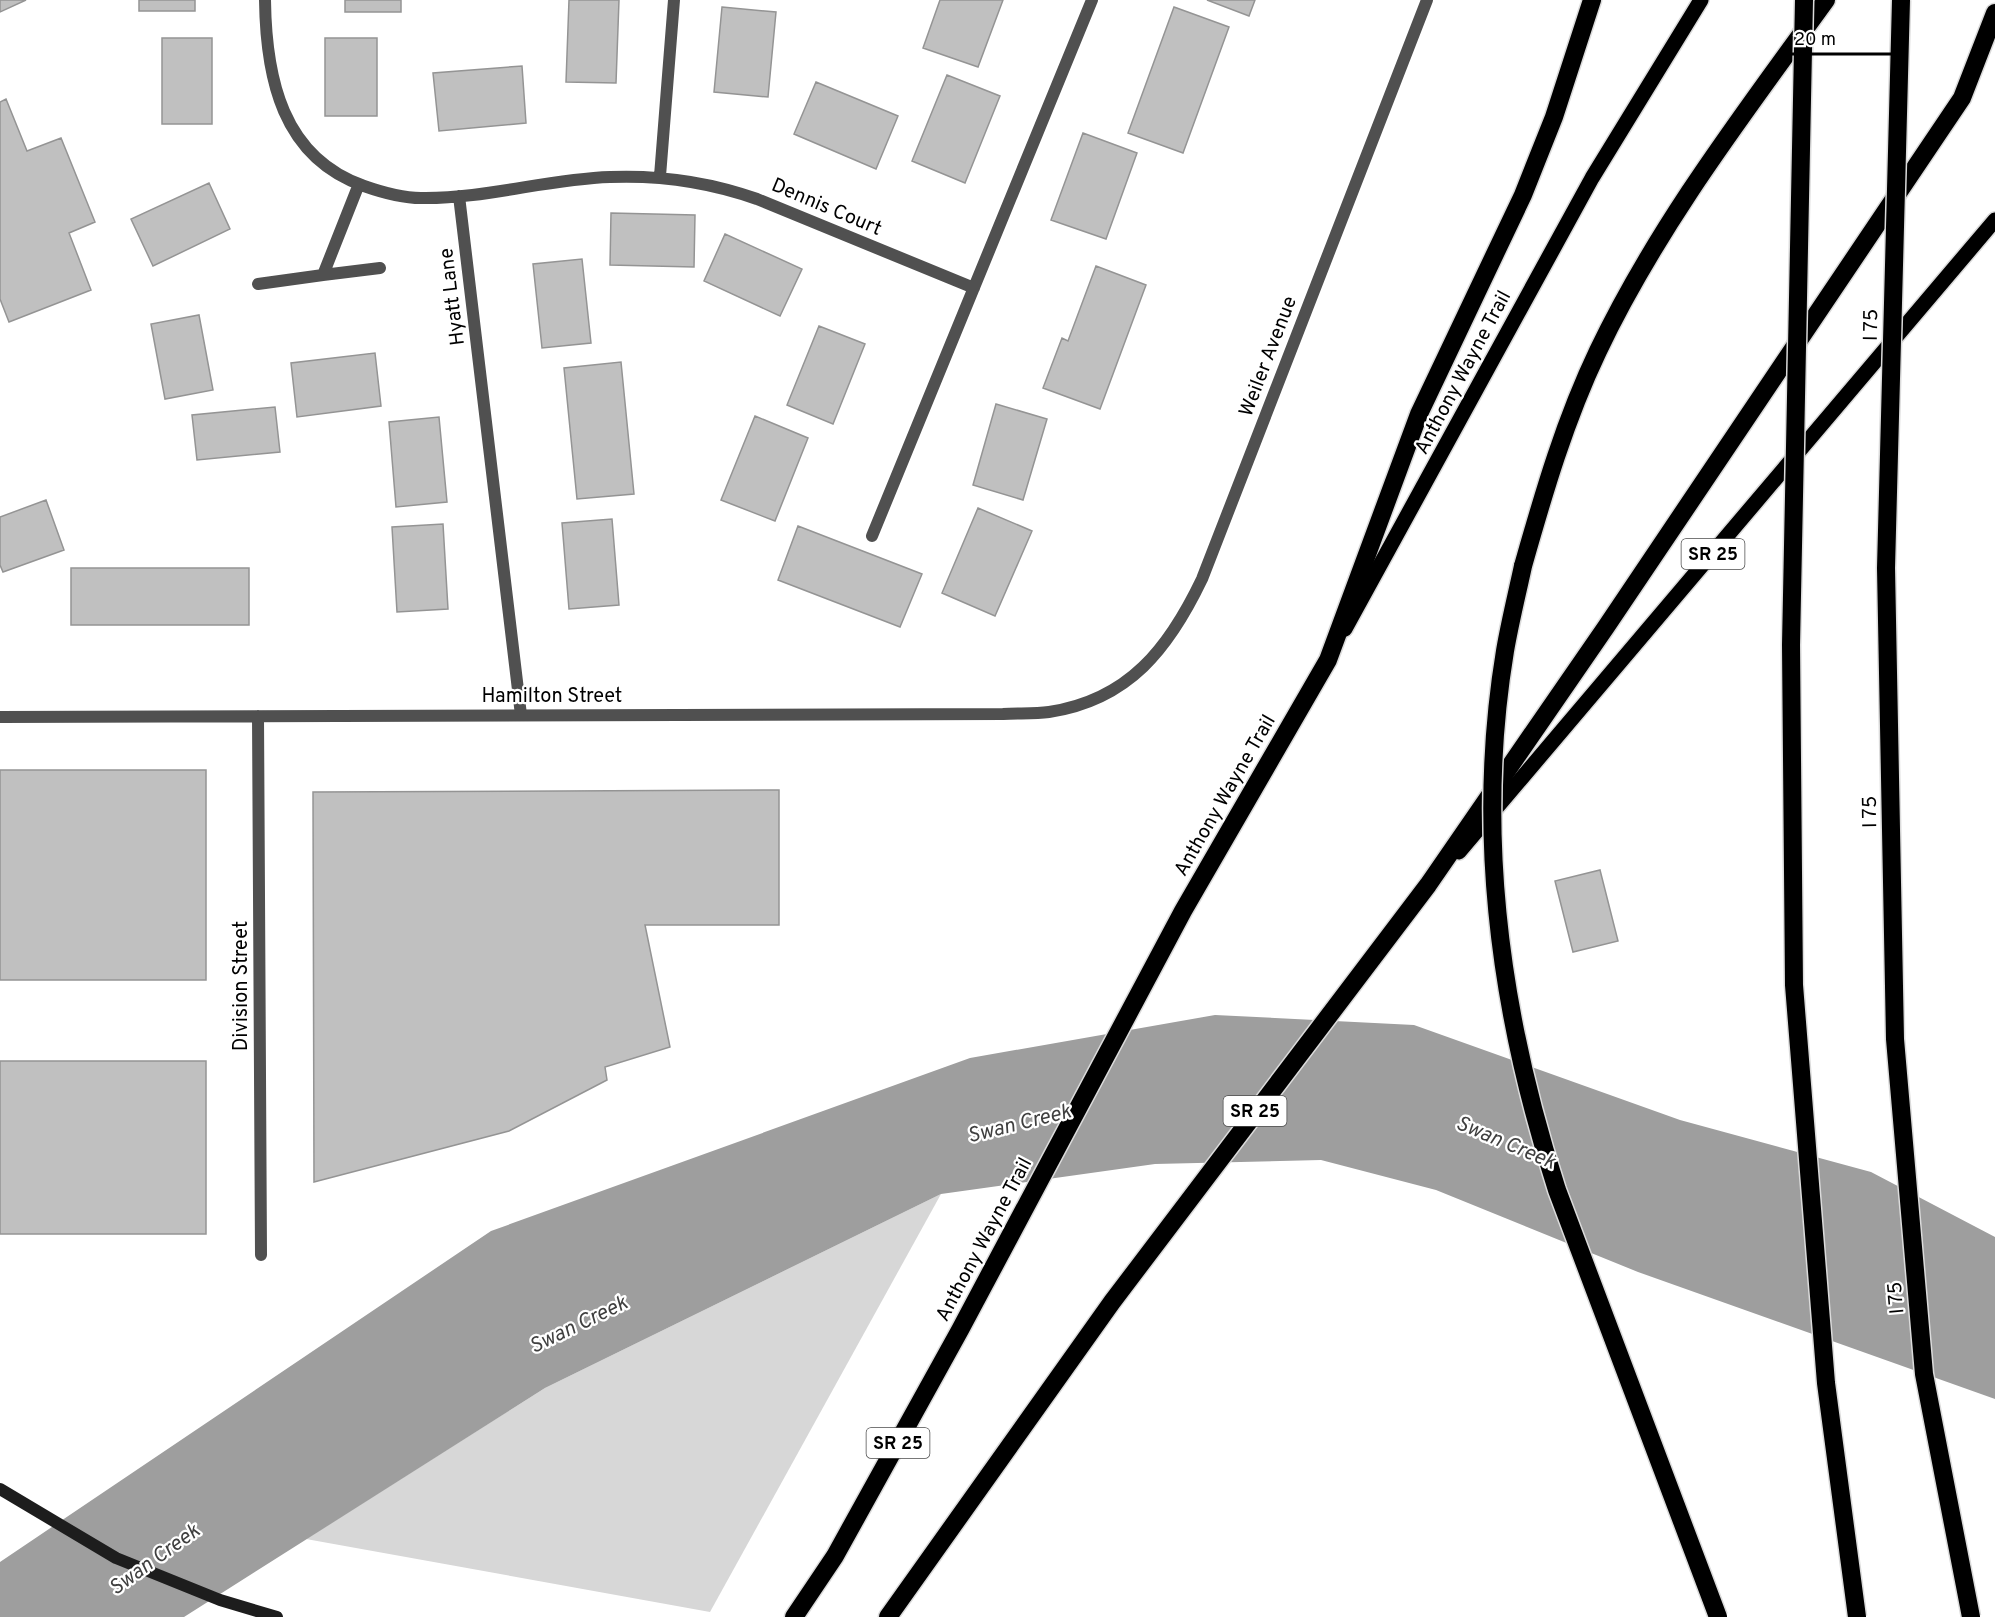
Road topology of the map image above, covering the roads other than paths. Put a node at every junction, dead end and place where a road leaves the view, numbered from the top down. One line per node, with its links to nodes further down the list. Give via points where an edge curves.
1 (265, 0): 12 (street, via 269,59 289,124 310,153 338,175)
2 (674, 0): 11 (street)
3 (1092, 0): 18 (street)
4 (1427, 0): 21 (street, Weiler Avenue, via 1202,579 1167,642 1129,681)
5 (1592, 0): 20 (highway, via 1554,117 1523,195 1419,414)
6 (1701, 0): 20 (main road, Anthony Wayne Trail / SR 25, via 1592,178)
7 (1804, 0): 32 (highway, bridge, via 1791,645 1794,985 1826,1383)
8 (1826, 0): 31 (highway, bridge, via 1685,200 1626,298 1576,400 1551,467 1523,566 1505,651 1494,767 1496,898 1509,1004 1539,1134)
9 (1901, 0): 33 (highway, I 75, bridge, via 1886,568 1895,1040 1924,1374)
10 (1995, 13): 25 (highway, via 1962,98)
11 (660, 176): 13 (street, Dennis Court, via 589,178); 18 (street, Dennis Court, via 729,189 758,199)
12 (359, 184): 13 (street, via 419,199); 16 (street)
13 (459, 196): 22 (street, Hyatt Lane)
14 (1995, 220): 25 (main road, SR 25, via 1525,776)
15 (380, 268): 16 (street)
16 (323, 275): 17 (street)
17 (258, 284)
18 (974, 288): 19 (street)
19 (872, 536)
20 (1328, 660): 29 (highway, Anthony Wayne Trail / SR 25, via 1182,910 960,1330 835,1556)
21 (1102, 695): 22 (street, Hamilton Street, via 1049,712 1003,714)
22 (521, 715): 23 (street, Hamilton Street)
23 (258, 716): 24 (street, Hamilton Street); 26 (street, Division Street)
24 (0, 717)
25 (1428, 885): 30 (highway, SR 25, via 1112,1302)
26 (261, 1255)
27 (0, 1489): 28 (main road, via 116,1558 220,1600)
28 (278, 1617)
29 (794, 1617)
30 (888, 1617)
31 (1718, 1617)
32 (1857, 1617)
33 (1971, 1617)

